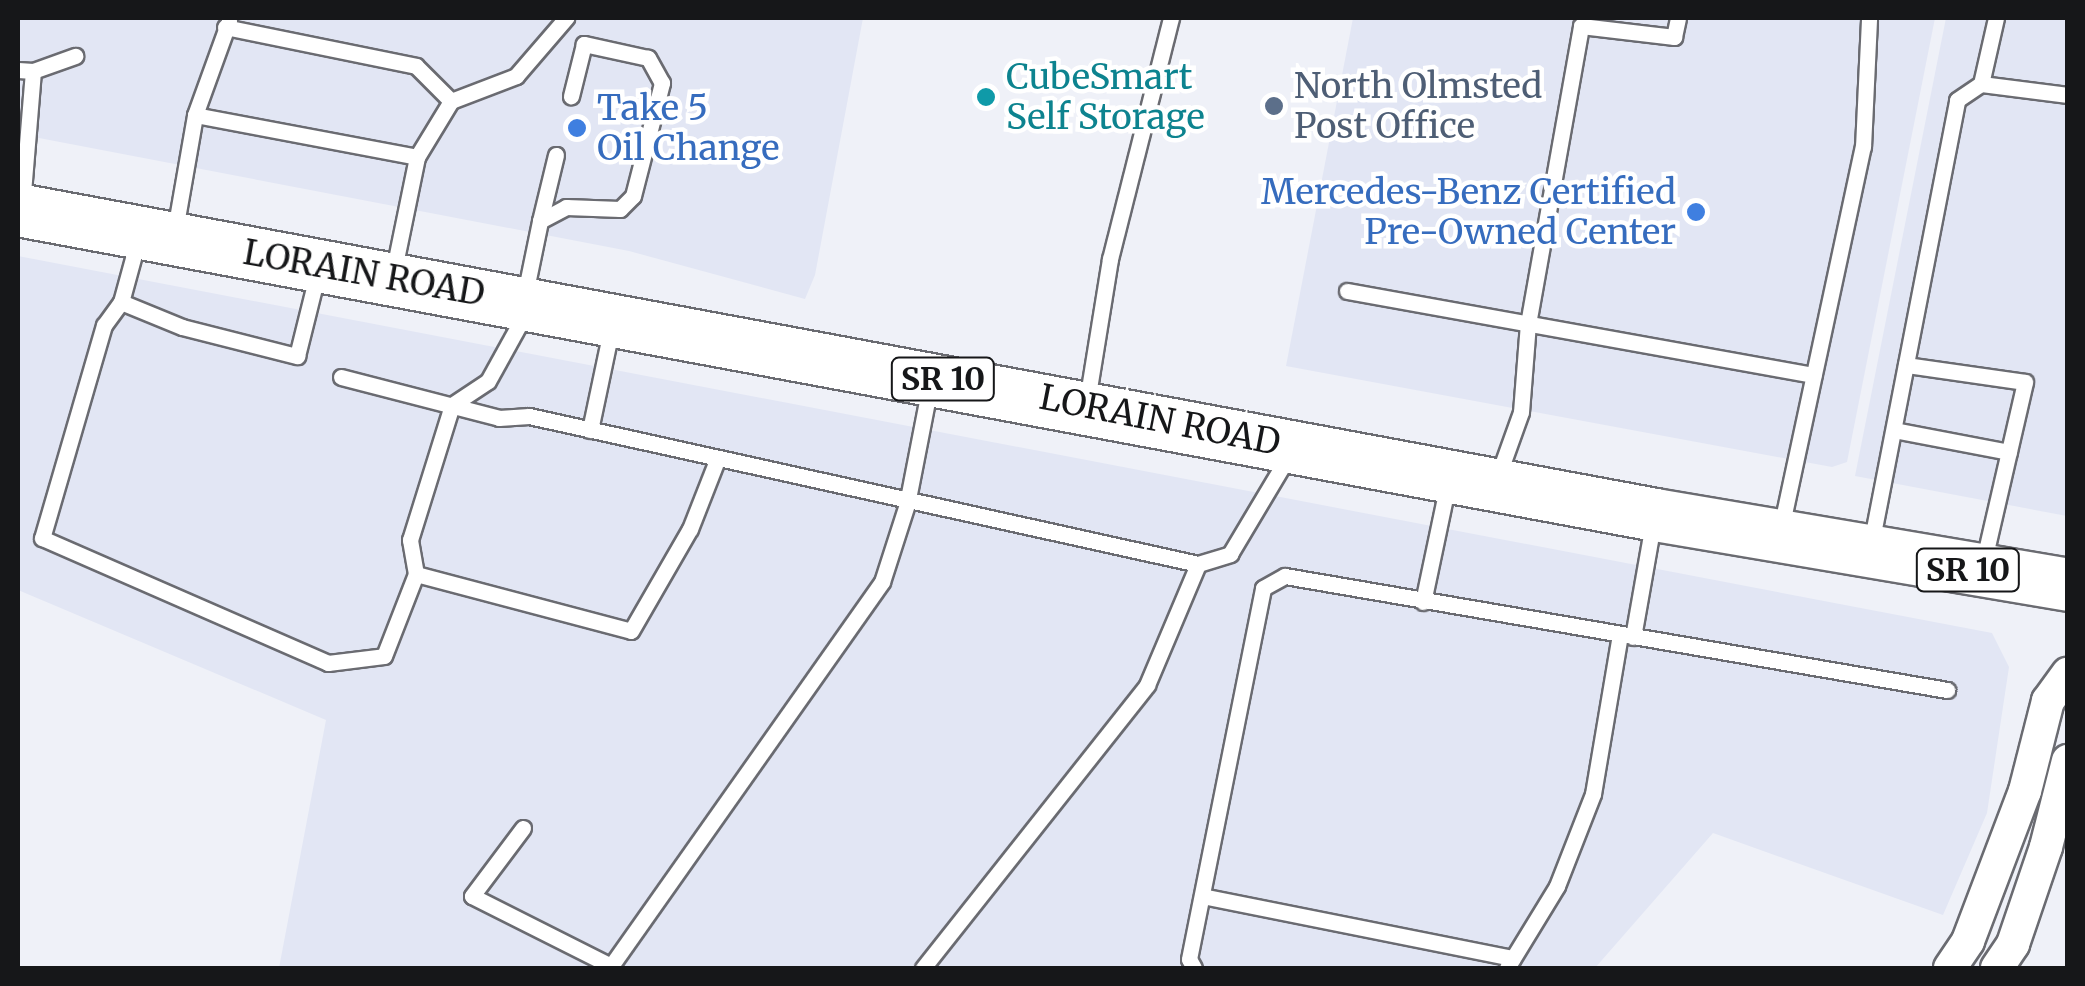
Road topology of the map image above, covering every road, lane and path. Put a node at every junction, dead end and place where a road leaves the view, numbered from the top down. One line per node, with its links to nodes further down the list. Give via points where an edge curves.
1 (566, 18): 12 (lane, via 516,76)
2 (1170, 18): 30 (lane, via 1110,259)
3 (1678, 18): 25 (lane, via 1674,37 1581,26)
4 (1870, 18): 27 (lane, via 1862,147)
5 (1996, 18): 9 (lane)
6 (228, 22): 12 (lane, via 416,66); 13 (lane)
7 (75, 56): 8 (lane)
8 (26, 70): 16 (lane)
9 (1980, 84): 10 (lane); 26 (lane, via 1957,100)
10 (2068, 95)
11 (570, 96): 17 (lane, via 584,44 648,58 662,83 633,196 620,209 566,207)
12 (452, 101): 15 (lane)
13 (194, 114): 15 (lane); 18 (lane)
14 (556, 155): 17 (lane)
15 (417, 157): 20 (lane)
16 (19, 210): 18 (main road, LORAIN ROAD / SR 10)
17 (540, 221): 23 (lane)
18 (157, 235): 19 (main road, LORAIN ROAD / SR 10); 22 (lane)
19 (320, 265): 20 (main road, LORAIN ROAD / SR 10); 22 (lane, via 297,356 182,327)
20 (392, 278): 23 (main road, LORAIN ROAD / SR 10)
21 (1347, 291): 25 (lane)
22 (122, 302): 44 (lane, via 104,326 42,538 328,664 384,656)
23 (527, 303): 24 (main road, LORAIN ROAD / SR 10); 31 (lane, via 488,381)
24 (613, 319): 29 (main road, LORAIN ROAD / SR 10); 32 (lane)
25 (1528, 324): 27 (lane); 37 (lane, via 1521,412)
26 (1906, 366): 33 (lane); 35 (lane, via 2025,382)
27 (1814, 375): 40 (lane)
28 (340, 376): 31 (lane)
29 (932, 377): 30 (main road, LORAIN ROAD / SR 10); 38 (lane)
30 (1087, 405): 34 (main road, LORAIN ROAD / SR 10)
31 (452, 406): 32 (lane); 44 (lane, via 410,540)
32 (590, 430): 36 (lane)
33 (1894, 430): 35 (lane); 41 (lane)
34 (1294, 446): 37 (main road, LORAIN ROAD / SR 10); 42 (lane, via 1230,554)
35 (2009, 452): 43 (lane)
36 (718, 460): 38 (lane); 44 (lane, via 690,529 631,631)
37 (1472, 480): 39 (main road, LORAIN ROAD / SR 10); 46 (lane)
38 (907, 504): 42 (lane); 56 (lane, via 882,582)
39 (1655, 515): 40 (main road, LORAIN ROAD / SR 10); 47 (lane)
40 (1779, 537): 41 (main road, LORAIN ROAD / SR 10)
41 (1869, 552): 43 (main road, LORAIN ROAD / SR 10)
42 (1198, 564): 57 (lane, via 1147,684)
43 (1981, 573): 45 (main road, LORAIN ROAD / SR 10)
44 (416, 574)
45 (2068, 585)
46 (1423, 602): 47 (lane); 54 (lane, via 1285,576 1263,588)
47 (1627, 636): 49 (lane); 55 (lane, via 1593,794 1557,886)
48 (2068, 673): 51 (street, via 2048,701)
49 (1947, 690)
50 (2068, 761): 53 (street)
51 (2016, 815): 53 (street); 59 (street, via 1968,940)
52 (523, 828): 56 (lane, via 472,896)
53 (2052, 828): 60 (street, via 2013,944)
54 (1202, 896): 55 (lane); 58 (lane, via 1189,959)
55 (1510, 963)
56 (613, 967)
57 (923, 968)
58 (1194, 968)
59 (1950, 968)
60 (1998, 968)

